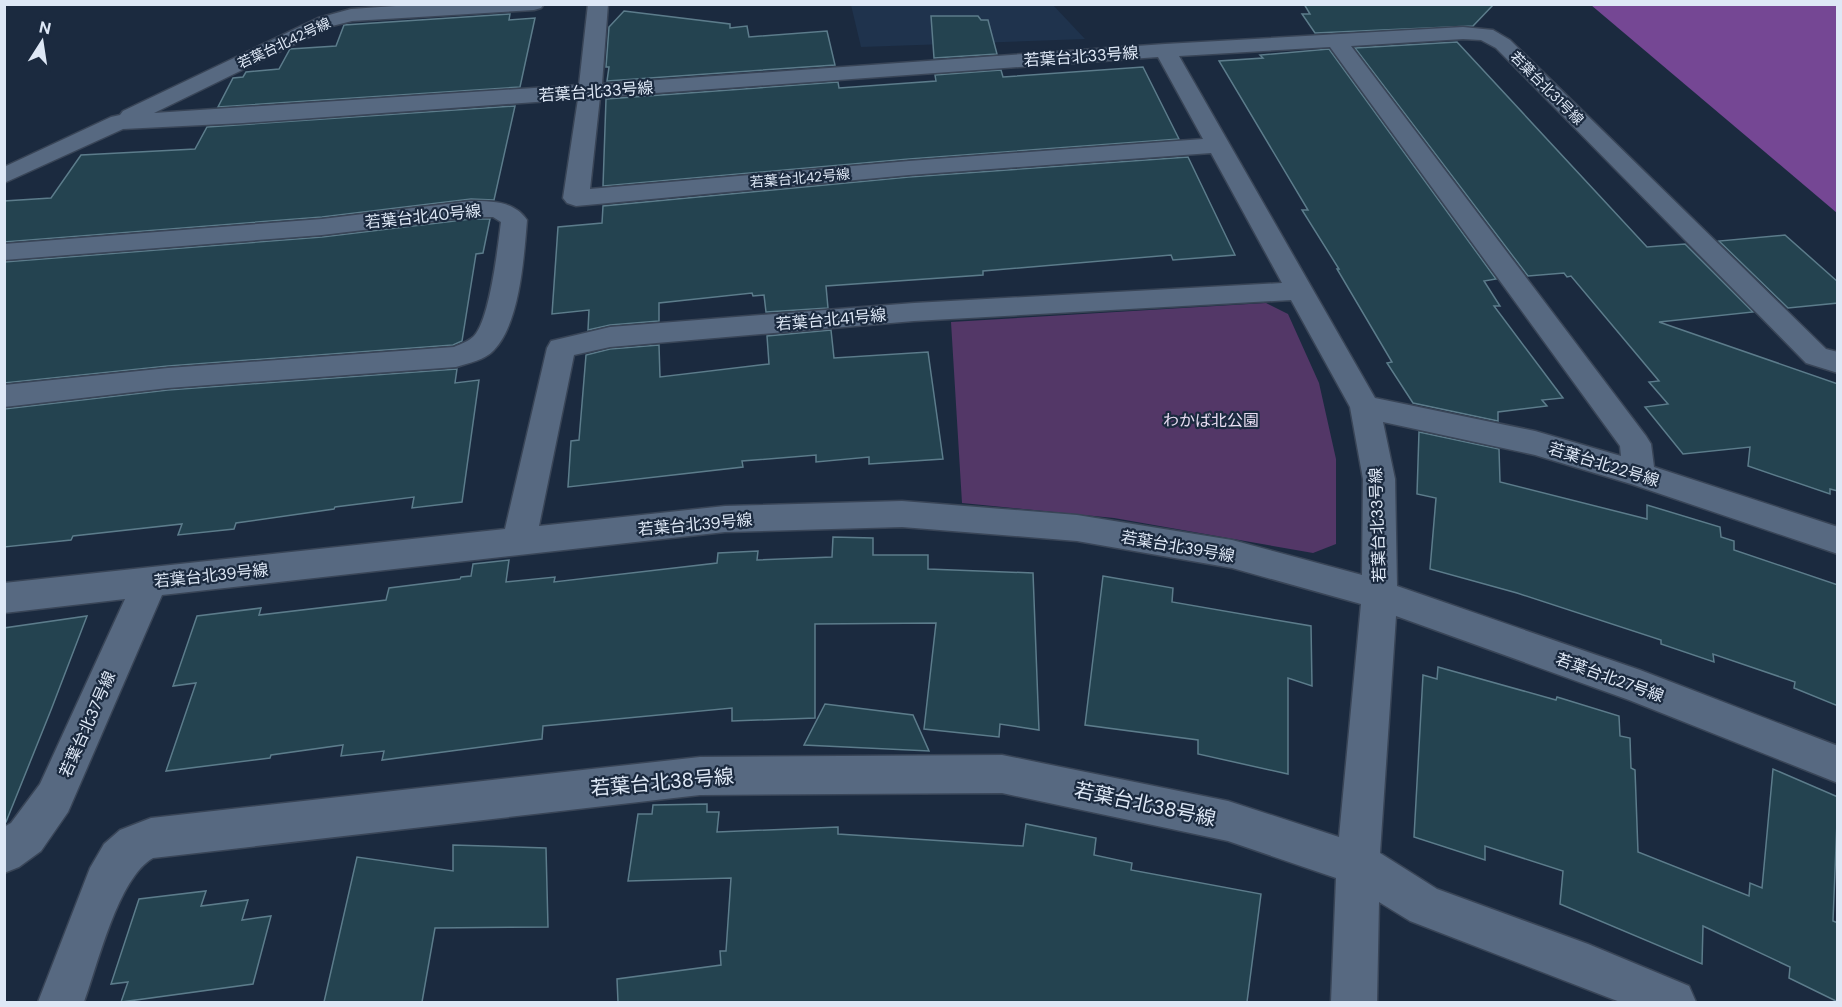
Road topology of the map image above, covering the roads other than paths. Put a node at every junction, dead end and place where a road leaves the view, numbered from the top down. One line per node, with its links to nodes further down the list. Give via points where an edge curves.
1 (534, 4): 6 (street, 若葉台北42号線, via 351,15 325,22)
2 (598, 4): 5 (street, 若葉台北42号線)
3 (1337, 42): 4 (street, 若葉台北31号線); 11 (street, 若葉台北31号線, via 1463,33 1486,34 1497,39 1816,356); 14 (street, via 1635,444)
4 (1165, 50): 5 (street, 若葉台北33号線); 7 (street, 若葉台北33号線)
5 (590, 91): 6 (street, 若葉台北33号線); 7 (street, 若葉台北42号線, via 576,198)
6 (119, 122): 8 (street, 若葉台北33号線)
7 (1218, 145): 10 (street, 若葉台北33号線)
8 (4, 176)
9 (4, 252): 12 (street, 若葉台北40号線, via 322,227 471,209 505,212 514,220 497,321 486,341 456,357 168,378)
10 (1301, 291): 13 (street, 若葉台北33号線); 16 (street, 若葉台北41号線, via 914,312 610,337 561,348)
11 (1838, 363)
12 (4, 396)
13 (1365, 407): 14 (street, 若葉台北22号線, via 1535,444); 18 (street, 若葉台北33号線, via 1379,479)
14 (1639, 474): 15 (street, 若葉台北22号線)
15 (1838, 541)
16 (519, 542): 17 (street, 若葉台北39号線); 18 (street, 若葉台北39号線, via 725,519 902,514 1077,528 1232,554)
17 (151, 581): 19 (street, 若葉台北39号線); 21 (street, 若葉台北37号線, via 54,798 26,837)
18 (1380, 596): 20 (street, 若葉台北27号線, via 1640,687); 22 (street, 若葉台北33号線)
19 (4, 598)
20 (1838, 765)
21 (4, 852)
22 (1358, 864): 23 (street, 若葉台北38号線, via 1228,821 1002,774 700,776 151,838 119,859 105,883); 24 (street, 若葉台北33号線); 25 (street, via 1425,906)
23 (61, 1002)
24 (1354, 1002)
25 (1673, 1002)

